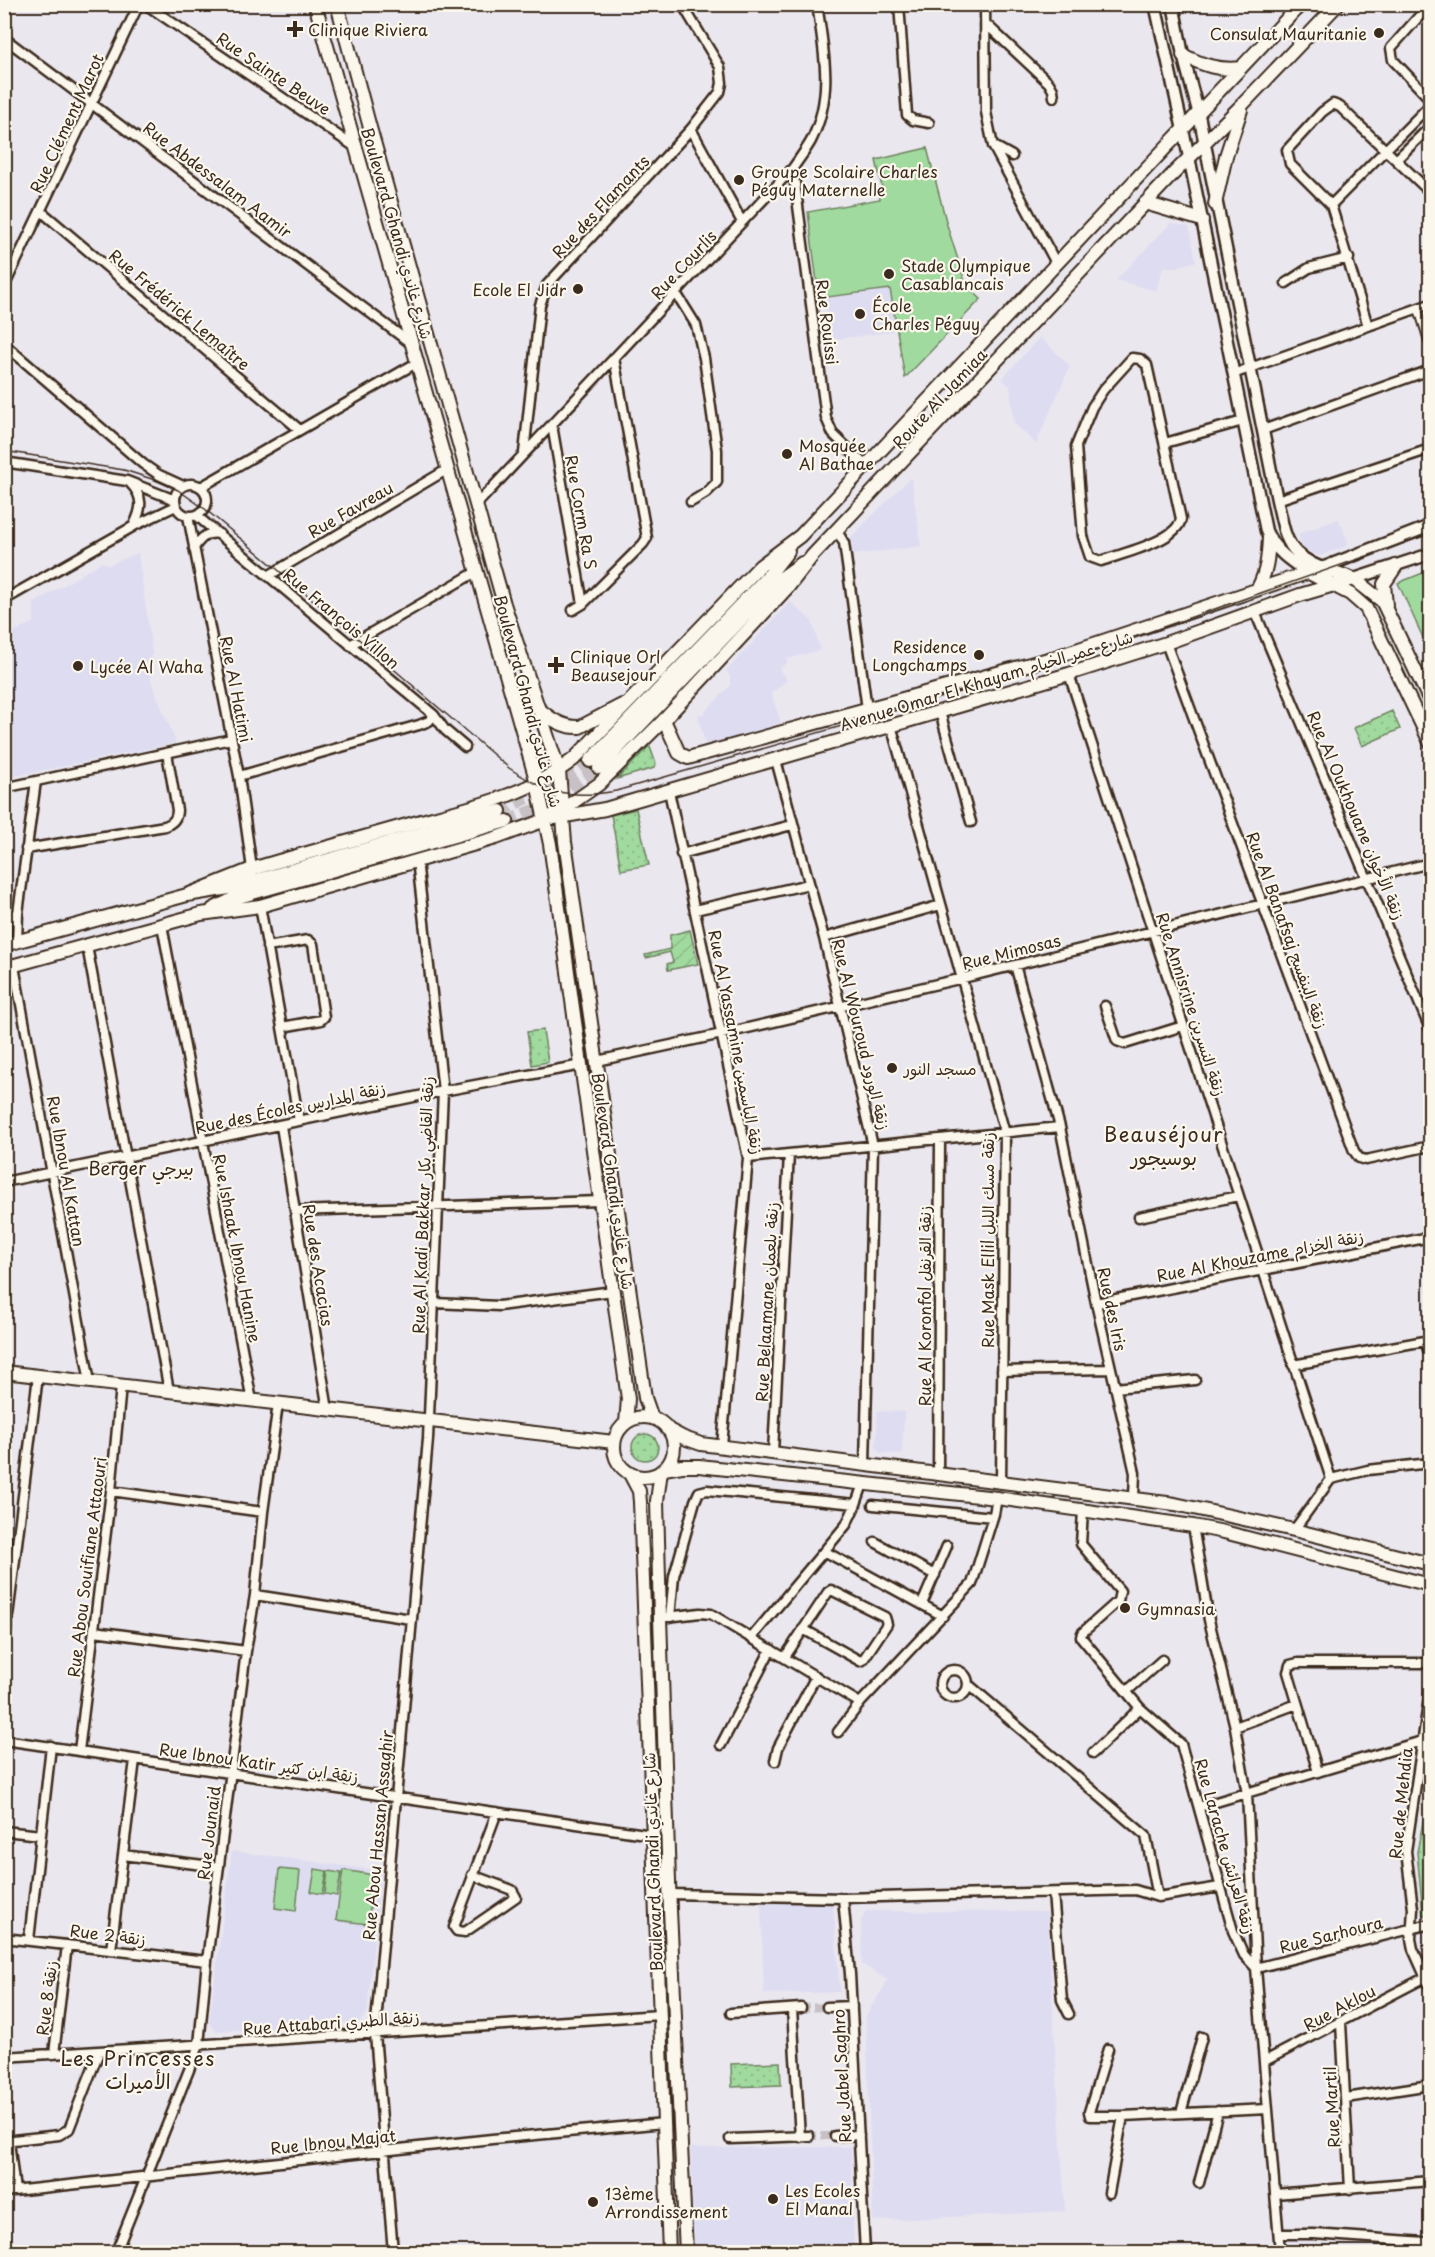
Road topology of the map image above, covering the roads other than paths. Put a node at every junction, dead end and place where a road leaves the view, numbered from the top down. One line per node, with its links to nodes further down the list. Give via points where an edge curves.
1 (139, 4): 20 (street, Rue Clément Marot)
2 (145, 4): 30 (street, Rue Sainte Beuve)
3 (315, 4): 30 (main road, Boulevard Ghandi شارع غاندي)
4 (338, 4): 75 (main road, Boulevard Ghandi شارع غاندي)
5 (682, 4): 26 (street, Rue des Flamants, via 716,59 722,83 716,99)
6 (817, 4): 35 (street, Rue Courlis, via 825,92 814,134)
7 (899, 4): 24 (street, via 907,115)
8 (985, 4): 14 (street)
9 (1155, 4): 27 (street)
10 (1173, 4): 16 (street)
11 (1301, 4): 17 (main road, Route Al Jamiaa)
12 (1338, 4): 21 (main road, Route Al Jamiaa)
13 (1430, 4): 19 (street, via 1391,48 1393,60)
14 (986, 24): 18 (street, via 1048,83); 29 (street, via 986,112)
15 (4, 38): 20 (street, Rue Abdessalam Aamir)
16 (1183, 55): 17 (main road, via 1213,68); 23 (street)
17 (1241, 68): 23 (main road, Route Al Jamiaa)
18 (1054, 97)
19 (1431, 99)
20 (93, 103): 40 (street, Rue Clément Marot); 52 (street, Rue Abdessalam Aamir)
21 (1242, 105): 28 (main road, Route Al Jamiaa); 38 (main road)
22 (1431, 105): 31 (street)
23 (1198, 115): 27 (main road, Route Al Jamiaa); 28 (street)
24 (929, 123)
25 (1431, 127): 34 (street)
26 (691, 129): 42 (street); 65 (street, Rue des Flamants, via 542,296)
27 (1184, 130): 33 (street); 44 (main road, Route Al Jamiaa)
28 (1204, 143): 33 (main road, Route Al Jamiaa); 38 (street)
29 (993, 146): 32 (street); 44 (street)
30 (356, 147): 52 (main road, Boulevard Ghandi شارع غاندي)
31 (1386, 149): 34 (street); 39 (street); 39 (street, via 1340,106 1334,104 1322,112 1287,150 1290,165)
32 (1012, 156)
33 (1189, 157): 37 (main road, Route Al Jamiaa); 41 (street)
34 (1397, 159): 36 (street)
35 (793, 168): 42 (street, Rue Courlis); 67 (street, Rue Rouissi, via 826,418 833,434)
36 (1431, 192)
37 (1145, 203): 41 (main road); 79 (main road, Route Al Jamiaa)
38 (1215, 204): 56 (street)
39 (1331, 205): 43 (street)
40 (41, 211): 46 (street, Rue Clément Marot); 61 (street, Rue Frédérick Lemaître)
41 (1202, 220): 58 (street)
42 (742, 222): 47 (street, Rue Courlis)
43 (1348, 258): 45 (street, via 1309,268); 50 (street)
44 (1056, 263): 67 (main road, Route Al Jamiaa)
45 (1286, 283)
46 (4, 287)
47 (676, 293): 54 (street, Rue Courlis); 73 (street, via 698,332 717,450 717,482)
48 (1431, 304): 49 (street)
49 (1418, 309): 50 (street); 53 (street)
50 (1368, 326): 56 (street)
51 (4, 344): 70 (street, via 143,464)
52 (413, 345): 55 (main road, Boulevard Ghandi شارع غاندي)
53 (1431, 347)
54 (614, 358): 60 (street, Rue Courlis); 95 (street, via 647,538)
55 (418, 362): 61 (street); 68 (main road, Boulevard Ghandi شارع غاندي)
56 (1250, 368): 58 (street); 62 (street)
57 (1431, 370): 62 (street)
58 (1233, 374): 59 (street)
59 (1243, 421): 63 (street); 82 (street)
60 (552, 425): 65 (street, Rue Courlis); 95 (street, Rue Corm Ra S)
61 (300, 430): 71 (street)
62 (1263, 430): 72 (street)
63 (1165, 443): 63 (street, via 1180,511 1177,531 1101,561 1090,557 1083,536 1076,446 1092,407 1132,358 1140,358 1148,365)
64 (1431, 449): 72 (street)
65 (524, 453): 75 (street, Rue Courlis)
66 (4, 462): 69 (street)
67 (865, 465): 81 (main road, Route Al Jamiaa)
68 (448, 469): 88 (main road, Boulevard Ghandi شارع غاندي); 90 (street, Rue Favreau)
69 (127, 481): 74 (street); 77 (street, via 136,489 142,506)
70 (183, 486): 71 (street); 74 (street)
71 (201, 487): 76 (street, via 207,506)
72 (1277, 500): 87 (street, via 1290,546 1301,557)
73 (692, 502)
74 (175, 503): 76 (street, via 180,513); 77 (street)
75 (476, 505): 104 (main road, Boulevard Ghandi شارع غاندي)
76 (192, 516): 80 (street, Rue François Villon); 83 (street, Rue Al Hatimi)
77 (134, 526): 94 (street)
78 (1431, 526): 87 (street, Avenue Omar El Khayam شارع عمر الخيام)
79 (835, 532): 85 (main road, Route Al Jamiaa); 105 (street, via 844,543)
80 (219, 534): 83 (street, via 206,535); 90 (street, Rue François Villon)
81 (800, 536): 85 (main road, via 770,574 595,764 780,579); 102 (main road, Route Al Jamiaa, via 760,566)
82 (1269, 538): 89 (street, via 1284,556); 93 (main road, via 1268,562)
83 (194, 548): 110 (street, Rue Al Hatimi)
84 (1431, 554): 86 (street, Avenue Omar El Khayam شارع عمر الخيام)
85 (813, 555): 108 (main road, Route Al Jamiaa, via 788,588)
86 (1396, 566): 91 (street, Avenue Omar El Khayam شارع عمر الخيام); 96 (main road, via 1384,584)
87 (1322, 567): 89 (main road, Avenue Omar El Khayam شارع عمر الخيام); 91 (main road)
88 (476, 572): 100 (street); 118 (main road, Boulevard Ghandi شارع غاندي)
89 (1307, 572): 92 (main road); 93 (main road, Avenue Omar El Khayam شارع عمر الخيام)
90 (268, 576): 100 (street, Rue François Villon)
91 (1354, 579): 92 (main road, Avenue Omar El Khayam شارع عمر الخيام); 96 (main road)
92 (1332, 585): 98 (main road, Avenue Omar El Khayam شارع عمر الخيام); 111 (main road, via 1361,602 1370,615)
93 (1258, 588): 105 (main road, Avenue Omar El Khayam شارع عمر الخيام, via 1052,658)
94 (4, 600)
95 (583, 604): 97 (street)
96 (1386, 606): 103 (main road)
97 (573, 610)
98 (1255, 612): 99 (main road, Avenue Omar El Khayam شارع عمر الخيام); 130 (street, Rue Al Oukhouane زنقة الأخوان)
99 (1166, 643): 101 (main road, Avenue Omar El Khayam شارع عمر الخيام); 133 (street, Rue Al Banafsaj زنقة البنفسج)
100 (351, 645): 107 (street, Rue François Villon)
101 (1069, 674): 106 (main road, Avenue Omar El Khayam شارع عمر الخيام); 141 (street, Rue Annisrine زنقة النسرين)
102 (636, 697): 104 (main road, via 573,728 556,722); 115 (main road, Route Al Jamiaa)
103 (1431, 701)
104 (538, 708): 115 (main road, Boulevard Ghandi شارع غاندي)
105 (867, 709): 108 (main road, Avenue Omar El Khayam شارع عمر الخيام, via 688,758 678,753)
106 (940, 712): 109 (main road, Avenue Omar El Khayam شارع عمر الخيام); 123 (street)
107 (434, 715): 112 (street, Rue François Villon); 116 (street, via 419,725)
108 (664, 720): 121 (main road, Route Al Jamiaa)
109 (891, 726): 114 (main road, Avenue Omar El Khayam شارع عمر الخيام); 134 (street, Rue Mask Ellil زنقة مسك الليل)
110 (231, 739): 113 (street); 116 (street, Rue Al Hatimi)
111 (1431, 742)
112 (465, 747)
113 (167, 753): 117 (street); 125 (street, via 177,810 172,824)
114 (776, 760): 120 (main road, Avenue Omar El Khayam شارع عمر الخيام); 124 (street, Rue Al Wouroud زنقة الورود)
115 (559, 771): 118 (main road, Route Al Jamiaa); 121 (main road, Boulevard Ghandi شارع غاندي)
116 (239, 776): 129 (street, Rue Al Hatimi)
117 (36, 781): 119 (street); 125 (street)
118 (537, 783): 122 (main road, Boulevard Ghandi شارع غاندي); 129 (main road, Route Al Jamiaa, via 495,801)
119 (4, 788)
120 (669, 791): 121 (main road, Avenue Omar El Khayam شارع عمر الخيام, via 605,809); 126 (street, Rue Al Yassamine زنقة الياسمين)
121 (563, 814): 122 (main road); 155 (main road, Boulevard Ghandi شارع غاندي)
122 (545, 820): 127 (main road); 156 (main road, Boulevard Ghandi شارع غاندي)
123 (971, 822)
124 (792, 825): 126 (street); 131 (street, Rue Al Wouroud زنقة الورود)
125 (26, 849): 137 (street)
126 (681, 854): 136 (street, Rue Al Yassamine زنقة الياسمين)
127 (417, 860): 135 (main road); 157 (street, Rue Al Kadi Bakkar زنقة القاضي بكار)
128 (1431, 863): 130 (street, Rue Mimosas)
129 (252, 869): 132 (main road, Route Al Jamiaa)
130 (1368, 879): 133 (street, Rue Mimosas); 153 (street, Rue Al Oukhouane زنقة الأخوان)
131 (809, 884): 136 (street); 142 (street, Rue Al Wouroud زنقة الورود)
132 (187, 895): 138 (main road, via 229,888 503,816 235,898); 143 (main road)
133 (1263, 904): 141 (street, Rue Mimosas); 165 (street, Rue Al Banafsaj زنقة البنفسج, via 1356,1155 1370,1160)
134 (941, 905): 142 (street); 148 (street, Rue Mask Ellil زنقة مسك الليل)
135 (260, 906): 138 (main road); 145 (street)
136 (695, 910): 154 (street, Rue Al Yassamine زنقة الياسمين)
137 (18, 913): 139 (street); 143 (street)
138 (201, 914): 140 (main road)
139 (4, 917)
140 (162, 925): 144 (main road); 163 (street, Rue Ishaak Ibnou Hanine)
141 (1152, 931): 146 (street, Rue Mimosas); 152 (street, Rue Annisrine زنقة النسرين)
142 (824, 938): 149 (street, Rue Al Wouroud زنقة الورود)
143 (11, 943)
144 (87, 946): 147 (main road); 167 (street)
145 (267, 947): 151 (street); 151 (street, via 308,940 313,944 324,1017)
146 (1015, 965): 148 (street, Rue Mimosas); 160 (street, Rue des Iris)
147 (9, 967): 169 (street, Rue Ibnou Al Kattan)
148 (963, 978): 149 (street, Rue Mimosas); 161 (street, Rue Mask Ellil زنقة مسك الليل)
149 (840, 1006): 154 (street, Rue Mimosas); 164 (street, Rue Al Wouroud زنقة الورود)
150 (1105, 1006): 152 (street, via 1121,1043)
151 (282, 1026): 158 (street)
152 (1183, 1026): 171 (street, Rue Annisrine زنقة النسرين)
153 (1431, 1029)
154 (722, 1034): 155 (street, Rue Mimosas); 168 (street, Rue Al Yassamine زنقة الياسمين)
155 (597, 1061): 196 (main road, Boulevard Ghandi شارع غاندي, via 645,1398)
156 (582, 1065): 157 (street, Rue des Écoles زنقة المدارس); 172 (main road, Boulevard Ghandi شارع غاندي)
157 (443, 1091): 158 (street, Rue des Écoles زنقة المدارس); 173 (street, Rue Al Kadi Bakkar زنقة القاضي بكار)
158 (299, 1121): 159 (street, Rue des Écoles زنقة المدارس)
159 (281, 1126): 163 (street, Rue des Écoles زنقة المدارس); 174 (street, Rue des Acacias)
160 (1060, 1127): 161 (street); 180 (street, Rue des Iris)
161 (1005, 1133): 162 (street); 185 (street, Rue Mask Ellil زنقة مسك الليل)
162 (940, 1139): 164 (street); 207 (street, Rue Al Koronfol زنقة القرنفل)
163 (202, 1140): 167 (street, Rue des Écoles زنقة المدارس); 193 (street, Rue Ishaak Ibnou Hanine)
164 (873, 1146): 166 (street); 204 (street, Rue Al Wouroud زنقة الورود)
165 (1431, 1146)
166 (789, 1154): 168 (street); 202 (street, Rue Belaamane زنقة بلعمان)
167 (127, 1156): 169 (street, Rue des Écoles زنقة المدارس); 192 (street)
168 (748, 1158): 201 (street, Rue Al Yassamine زنقة الياسمين)
169 (51, 1172): 170 (street, Rue des Écoles زنقة المدارس); 189 (street, Rue Ibnou Al Kattan)
170 (4, 1182)
171 (1238, 1196): 175 (street); 177 (street, Rue Annisrine زنقة النسرين)
172 (600, 1201): 173 (street); 178 (main road, Boulevard Ghandi شارع غاندي)
173 (438, 1206): 174 (street); 179 (street, Rue Al Kadi Bakkar زنقة القاضي بكار)
174 (295, 1211): 195 (street, Rue des Acacias)
175 (1139, 1217)
176 (1431, 1237): 177 (street, Rue Al Khouzame زنقة الخزام)
177 (1263, 1270): 180 (street, Rue Al Khouzame زنقة الخزام); 183 (street, Rue Annisrine زنقة النسرين)
178 (613, 1291): 179 (street, via 499,1306); 198 (main road, Boulevard Ghandi شارع غاندي, via 628,1399)
179 (435, 1303): 197 (street, Rue Al Kadi Bakkar زنقة القاضي بكار)
180 (1096, 1303): 184 (street, Rue des Iris)
181 (1428, 1340): 182 (street); 183 (street)
182 (1431, 1355)
183 (1293, 1365): 208 (street, Rue Annisrine زنقة النسرين)
184 (1110, 1369): 185 (street); 191 (street, Rue des Iris)
185 (1002, 1371): 209 (street, Rue Mask Ellil زنقة مسك الليل)
186 (4, 1372): 187 (main road)
187 (38, 1376): 189 (main road); 229 (street)
188 (1195, 1380): 191 (street)
189 (90, 1382): 190 (main road)
190 (122, 1386): 192 (main road); 211 (street, Rue Abou Souifiane Attaouri)
191 (1115, 1388): 212 (street, Rue des Iris, via 1135,1473)
192 (170, 1391): 193 (main road)
193 (252, 1401): 194 (main road)
194 (278, 1404): 195 (main road); 217 (street, Rue Jounaid)
195 (328, 1410): 197 (main road)
196 (652, 1418): 198 (main road); 199 (main road)
197 (429, 1421): 200 (main road); 232 (street, Rue Abou Hassan Assaghir)
198 (626, 1423): 200 (main road)
199 (667, 1429): 201 (main road, via 692,1441); 205 (main road, via 673,1450)
200 (614, 1442): 206 (main road, via 618,1461)
201 (722, 1446): 202 (main road)
202 (772, 1452): 204 (main road)
203 (1431, 1463): 208 (street)
204 (866, 1464): 207 (main road)
205 (662, 1470): 206 (main road, via 644,1477); 210 (main road, via 692,1465); 231 (main road, Boulevard Ghandi شارع غاندي, via 657,1501)
206 (630, 1474): 267 (main road, Boulevard Ghandi شارع غاندي, via 640,1502)
207 (938, 1474): 209 (main road)
208 (1330, 1479): 220 (street)
209 (1001, 1481): 212 (main road)
210 (863, 1484): 213 (main road); 214 (street)
211 (111, 1491): 217 (street); 234 (street, Rue Abou Souifiane Attaouri)
212 (1134, 1497): 220 (main road)
213 (997, 1498): 216 (main road); 218 (street)
214 (856, 1504): 223 (street, via 846,1525); 231 (street, via 699,1492)
215 (873, 1505): 218 (street)
216 (1083, 1511): 219 (main road); 244 (street, Rue Larache زنقة العرائش, via 1081,1544 1120,1596 1082,1637)
217 (263, 1512): 227 (street, Rue Jounaid)
218 (993, 1517): 230 (street, via 972,1584)
219 (1193, 1526): 226 (main road); 249 (street, via 1209,1620)
220 (1294, 1530): 224 (main road)
221 (875, 1542): 225 (street)
222 (947, 1546): 225 (street)
223 (824, 1551): 228 (street); 235 (street)
224 (1431, 1564)
225 (934, 1575): 228 (street)
226 (1431, 1585)
227 (255, 1595): 232 (street); 238 (street, Rue Jounaid)
228 (922, 1604): 230 (street)
229 (7, 1610): 236 (street)
230 (943, 1616): 246 (street)
231 (665, 1617): 235 (street, via 705,1612); 273 (main road, Boulevard Ghandi شارع غاندي)
232 (411, 1619): 262 (street, Rue Abou Hassan Assaghir)
233 (804, 1629): 233 (street, via 831,1590 887,1620 860,1661); 239 (street)
234 (94, 1631): 238 (street); 255 (street, Rue Abou Souifiane Attaouri)
235 (752, 1637): 237 (street)
236 (4, 1648)
237 (771, 1648): 239 (street); 253 (street)
238 (246, 1651): 260 (street, Rue Jounaid)
239 (785, 1657): 242 (street)
240 (1162, 1660): 244 (street)
241 (1431, 1663): 247 (street, via 1293,1663 1288,1672)
242 (816, 1676): 246 (street); 258 (street, via 778,1748)
243 (968, 1684): 274 (street, via 1146,1836)
244 (1126, 1692): 248 (street, Rue Larache زنقة العرائش)
245 (1430, 1692): 252 (street, Rue de Mehdia)
246 (860, 1703): 250 (street)
247 (1297, 1704): 249 (street); 259 (street)
248 (1140, 1708): 256 (street); 263 (street, Rue Larache زنقة العرائش, via 1181,1744)
249 (1235, 1727): 261 (street)
250 (838, 1732)
251 (4, 1740): 254 (street, Rue Ibnou Katir زنقة ابن كثير)
252 (1422, 1741): 259 (street); 277 (street, Rue de Mehdia, via 1406,1851)
253 (721, 1745)
254 (51, 1746): 255 (street, Rue Ibnou Katir زنقة ابن كثير); 266 (street)
255 (79, 1750): 257 (street, Rue Ibnou Katir زنقة ابن كثير)
256 (1094, 1753)
257 (135, 1760): 260 (street, Rue Ibnou Katir زنقة ابن كثير); 268 (street)
258 (776, 1761)
259 (1318, 1772): 261 (street)
260 (231, 1773): 262 (street, Rue Ibnou Katir زنقة ابن كثير); 269 (street, Rue Jounaid)
261 (1247, 1794): 263 (street); 283 (street)
262 (395, 1797): 264 (street, Rue Ibnou Katir زنقة ابن كثير); 292 (street, Rue Abou Hassan Assaghir)
263 (1199, 1807): 271 (street, Rue Larache زنقة العرائش)
264 (497, 1812): 267 (street, Rue Ibnou Katir زنقة ابن كثير); 270 (street)
265 (4, 1831): 266 (street)
266 (41, 1835): 279 (street)
267 (652, 1835): 290 (main road, Boulevard Ghandi شارع غاندي)
268 (123, 1855): 269 (street); 281 (street)
269 (219, 1867): 282 (street, Rue Jounaid)
270 (472, 1875): 270 (street, via 454,1928 461,1932 516,1897 512,1890)
271 (1220, 1887): 274 (street); 283 (street, Rue Larache زنقة العرائش, via 1238,1945)
272 (1053, 1893): 274 (street, via 1135,1890); 275 (street); 289 (street, via 1062,2000)
273 (670, 1894): 275 (street); 325 (main road, Boulevard Ghandi شارع غاندي)
274 (1158, 1897)
275 (843, 1898): 286 (street, Rue Jabel Saghro)
276 (1431, 1924): 277 (street, Rue Sarhoura)
277 (1413, 1929): 283 (street, Rue Sarhoura); 284 (street, Rue de Mehdia, via 1413,1949)
278 (4, 1938): 279 (street, Rue 2 زنقة)
279 (28, 1940): 280 (street, Rue 2 زنقة)
280 (67, 1945): 281 (street, Rue 2 زنقة); 297 (street, Rue 8 زنقة)
281 (111, 1950): 282 (street, Rue 2 زنقة)
282 (207, 1961): 294 (street, Rue Jounaid)
283 (1256, 1968): 299 (street)
284 (1426, 1977): 285 (street, Rue de Mehdia); 291 (street, Rue Aklou)
285 (1431, 1988)
286 (852, 2006): 287 (street); 307 (street, Rue Jabel Saghro)
287 (827, 2007)
288 (731, 2013): 309 (street, via 796,2009 804,2137)
289 (1069, 2014)
290 (660, 2015): 292 (street, Rue Attabari زنقة الطبري); 306 (main road, Boulevard Ghandi شارع غاندي)
291 (1341, 2023): 299 (street, Rue Aklou); 301 (street, Rue Martil)
292 (375, 2034): 294 (street, Rue Attabari زنقة الطبري); 311 (street, Rue Abou Hassan Assaghir)
293 (1202, 2037): 304 (street)
294 (199, 2045): 296 (street, Rue Attabari زنقة الطبري); 312 (street, Rue Jounaid)
295 (1108, 2049): 305 (street, via 1089,2112 1090,2116)
296 (99, 2052): 297 (street, Rue Attabari زنقة الطبري); 310 (street, via 69,2129 59,2135)
297 (54, 2054): 298 (street, Rue Attabari زنقة الطبري)
298 (4, 2057)
299 (1265, 2061): 302 (street)
300 (1431, 2085): 301 (street)
301 (1346, 2098): 315 (street, Rue Martil)
302 (1268, 2109): 303 (street); 319 (street)
303 (1218, 2110): 304 (street); 314 (street)
304 (1180, 2113): 305 (street)
305 (1123, 2116): 318 (street)
306 (664, 2122): 311 (street, Rue Ibnou Majat); 324 (main road, Boulevard Ghandi شارع غاندي)
307 (859, 2135): 308 (street); 326 (street, Rue Jabel Saghro)
308 (835, 2136)
309 (730, 2139)
310 (7, 2141): 316 (street)
311 (384, 2151): 312 (street, Rue Ibnou Majat); 323 (street, Rue Abou Hassan Assaghir)
312 (148, 2176): 316 (street, Rue Ibnou Majat); 322 (street, Rue Jounaid)
313 (1431, 2181): 315 (street)
314 (1199, 2183)
315 (1350, 2189): 319 (street)
316 (15, 2191): 317 (street, Rue Ibnou Majat)
317 (4, 2192)
318 (1109, 2193)
319 (1275, 2194): 320 (street)
320 (1279, 2234): 321 (street); 327 (street)
321 (1425, 2242)
322 (116, 2253)
323 (393, 2253)
324 (669, 2253)
325 (686, 2253)
326 (865, 2253)
327 (1280, 2253)

